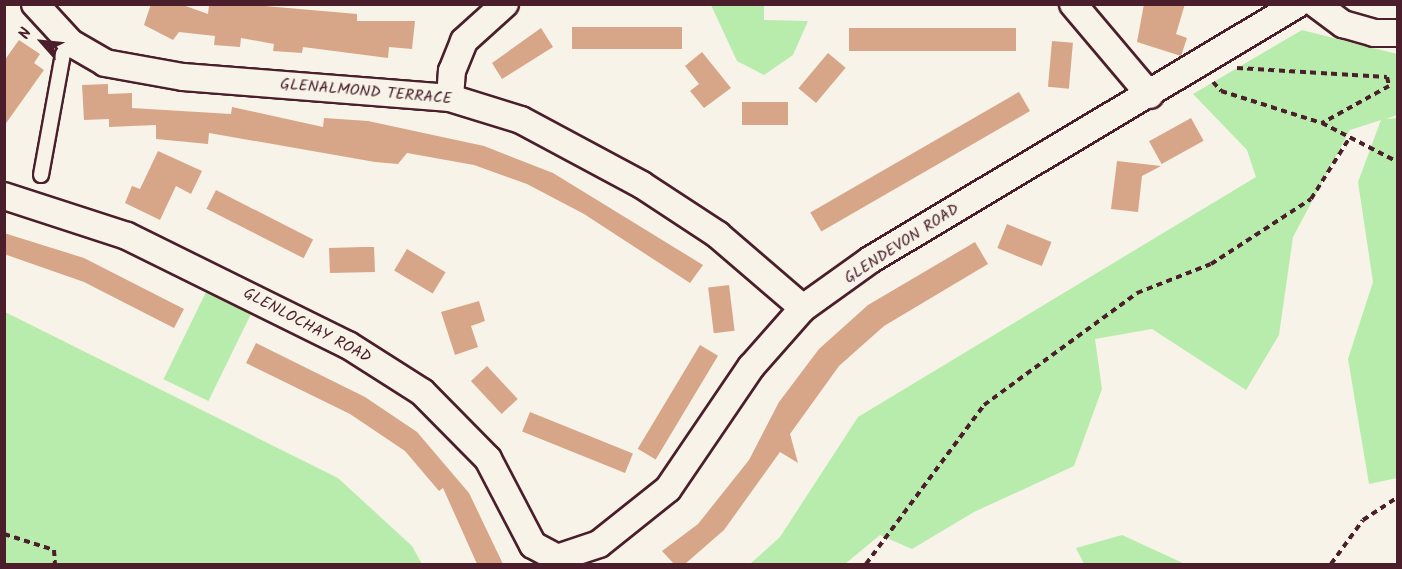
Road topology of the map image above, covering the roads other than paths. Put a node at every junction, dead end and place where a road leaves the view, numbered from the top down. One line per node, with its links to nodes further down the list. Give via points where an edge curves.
1 (34, 4): 7 (street, GLENALMOND TERRACE)
2 (505, 4): 9 (street, via 464,41 452,71)
3 (1073, 4): 8 (street)
4 (1297, 4): 8 (street, GLENDEVON ROAD, via 1206,72)
5 (1316, 4): 6 (street, via 1343,24 1374,33)
6 (1398, 33)
7 (71, 43): 9 (street, GLENALMOND TERRACE, via 105,63 144,72); 10 (lane, via 63,54)
8 (1150, 95): 12 (street, GLENDEVON ROAD, via 870,260)
9 (450, 98): 12 (street, GLENALMOND TERRACE, via 520,120 642,185 718,235)
10 (41, 175)
11 (4, 196): 13 (street, GLENLOCHAY ROAD, via 127,236 348,345 452,417 497,473 533,545 557,558)
12 (803, 308): 13 (street, GLENDEVON ROAD, via 751,367 668,489 599,544)
13 (570, 560)

